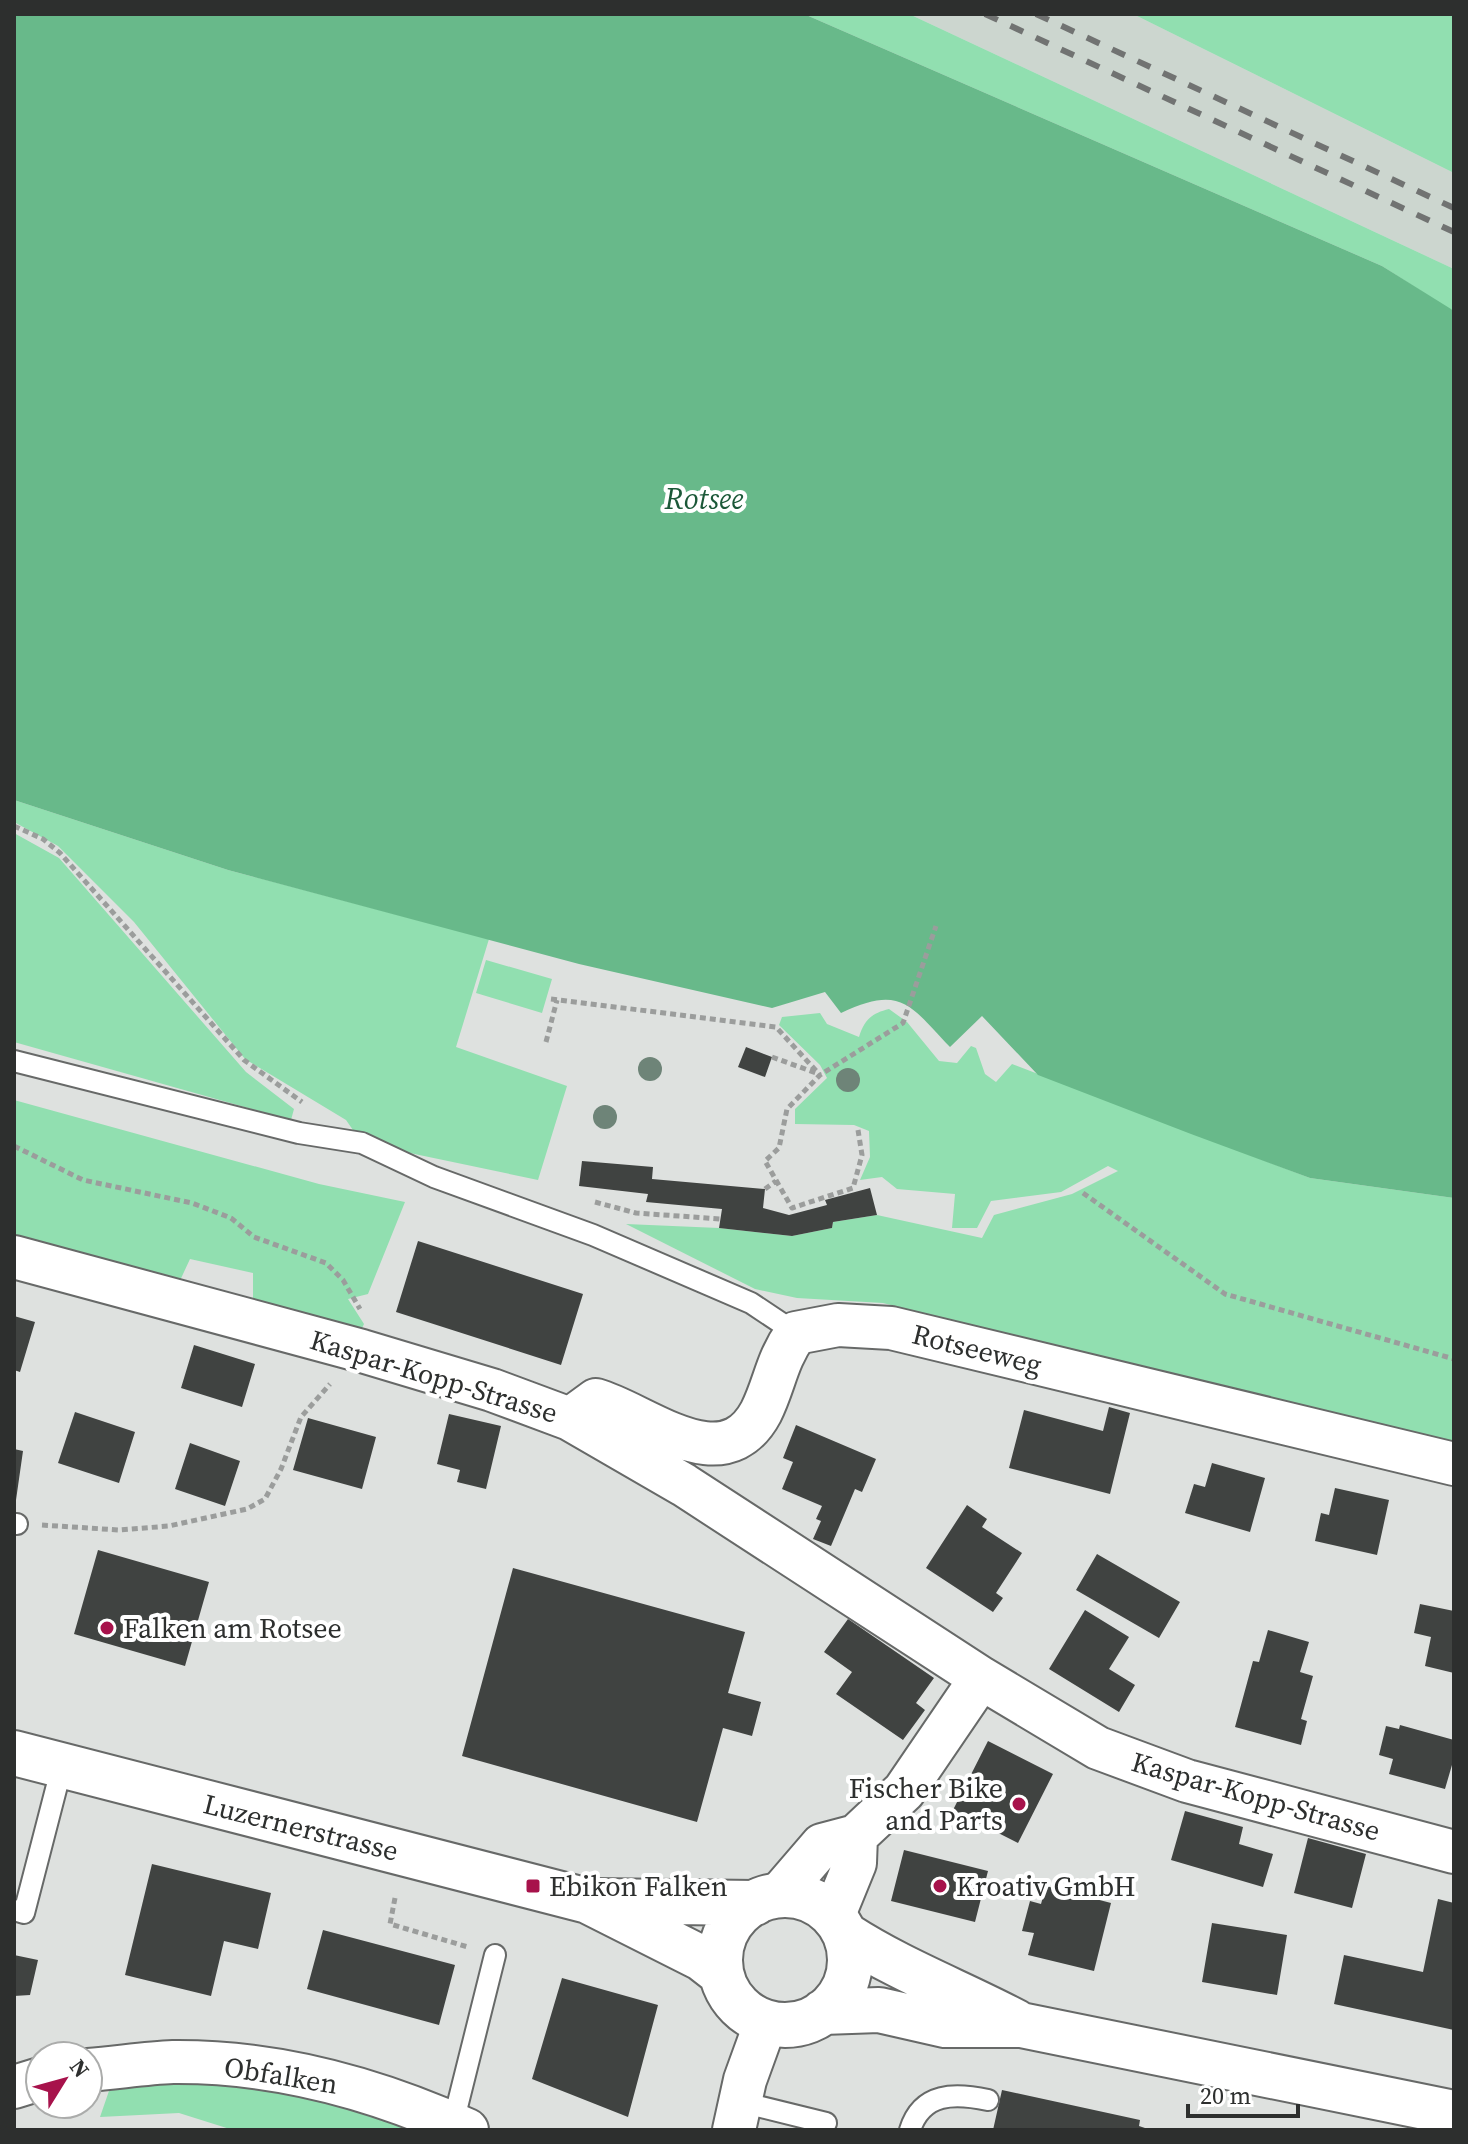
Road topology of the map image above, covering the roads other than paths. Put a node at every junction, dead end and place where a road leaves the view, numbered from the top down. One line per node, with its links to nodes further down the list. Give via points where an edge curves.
1 (14, 1061): 3 (lane, via 299,1133 362,1143 434,1177 593,1235 751,1303)
2 (14, 1257): 4 (street, Kaspar-Kopp-Strasse, via 362,1351)
3 (796, 1333): 4 (street, via 779,1356 760,1412 743,1433 720,1443 685,1441 596,1400); 5 (street, Rotseeweg, via 838,1325 891,1328)
4 (570, 1419): 6 (street, Kaspar-Kopp-Strasse, via 684,1485)
5 (1454, 1464)
6 (981, 1678): 9 (street, via 904,1791); 10 (street, Kaspar-Kopp-Strasse, via 1098,1748 1187,1781)
7 (14, 1753): 8 (main road, Luzernerstrasse)
8 (62, 1766): 12 (main road, Luzernerstrasse); 13 (lane, via 24,1913)
9 (856, 1836): 11 (street, via 822,1845); 14 (street, via 855,1863)
10 (1454, 1852)
11 (767, 1899): 12 (main road, Luzernerstrasse); 14 (main road, via 805,1899); 16 (main road, via 729,1924)
12 (588, 1901): 16 (main road, Luzernerstrasse)
13 (14, 1910)
14 (839, 1926): 17 (main road, via 852,1962 845,1987); 19 (main road, via 899,1967)
15 (495, 1955): 25 (lane)
16 (719, 1972): 18 (main road, via 743,2009)
17 (823, 2012): 18 (main road, via 786,2025); 19 (main road, via 879,2010 945,2025)
18 (766, 2022): 23 (street)
19 (1021, 2025): 22 (main road)
20 (104, 2068): 25 (street, Obfalken, via 171,2062 256,2066 333,2080)
21 (988, 2100): 26 (lane, via 960,2094 938,2097 917,2113)
22 (1454, 2113)
23 (737, 2116): 24 (lane)
24 (826, 2123)
25 (460, 2127)
26 (910, 2130)

